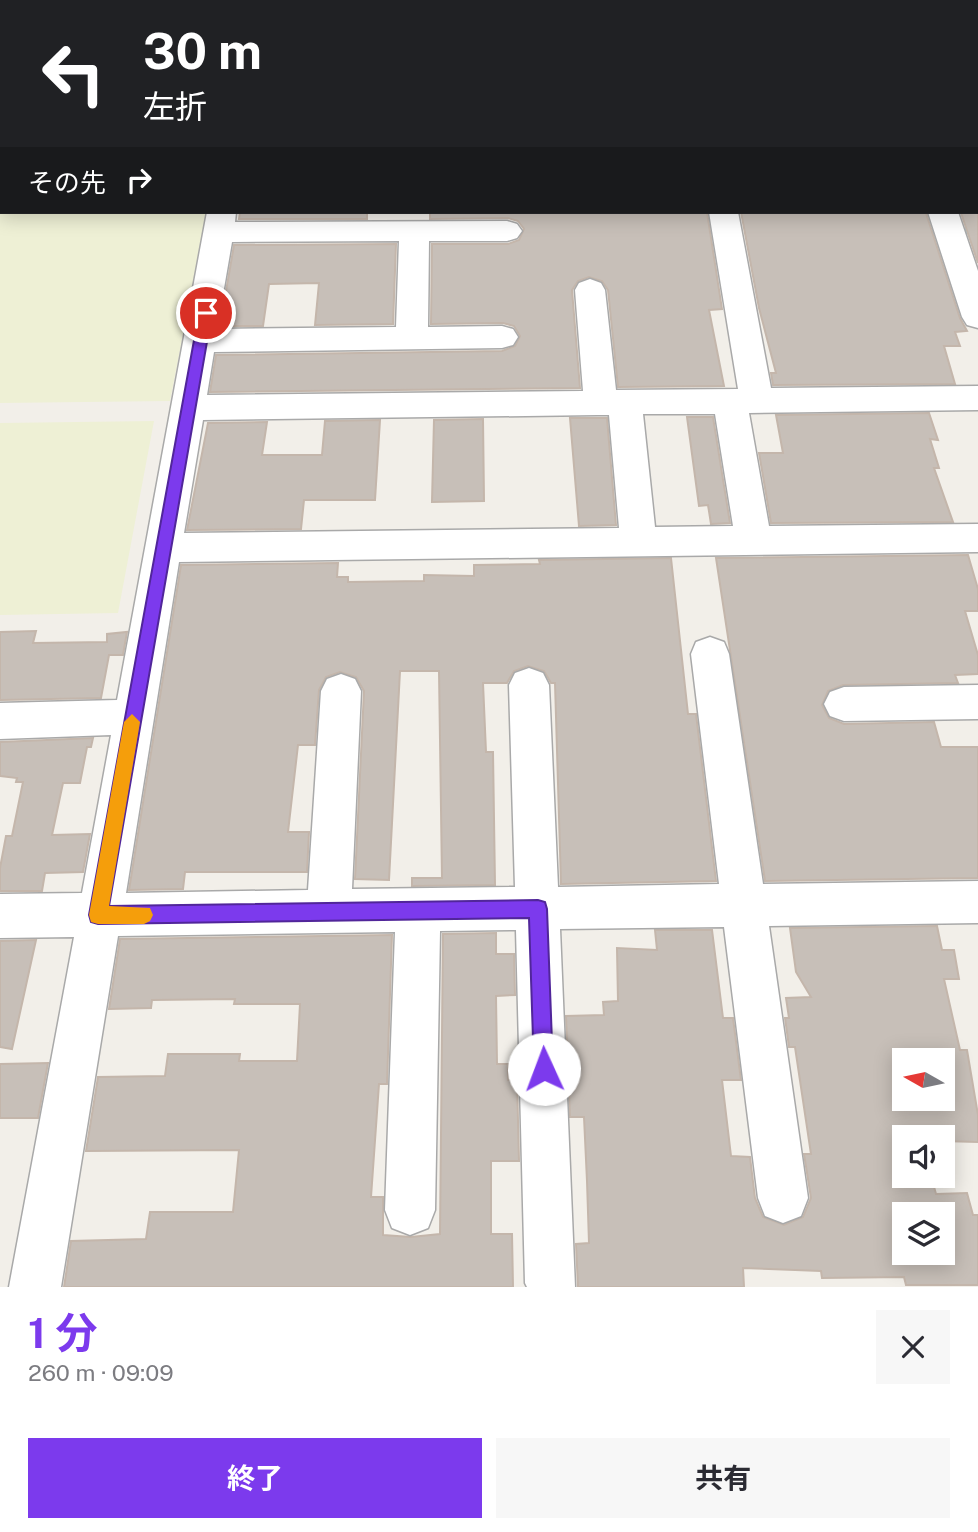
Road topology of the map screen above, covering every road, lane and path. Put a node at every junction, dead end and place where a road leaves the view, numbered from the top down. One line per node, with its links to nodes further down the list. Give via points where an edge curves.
1 (723, 214): 12 (street)
2 (221, 222): 4 (street); 10 (street)
3 (947, 224): 7 (street)
4 (414, 230): 5 (street); 9 (street)
5 (507, 231)
6 (590, 290): 13 (street)
7 (978, 317)
8 (502, 337): 9 (street)
9 (412, 338): 10 (street)
10 (201, 341): 14 (street)
11 (978, 398): 12 (street)
12 (743, 402): 13 (street); 16 (street)
13 (613, 404): 14 (street); 17 (street)
14 (189, 408): 18 (street)
15 (978, 538): 16 (street)
16 (754, 541): 17 (street)
17 (638, 542): 18 (street)
18 (163, 548): 24 (street)
19 (710, 654): 26 (street)
20 (529, 685): 27 (street)
21 (341, 691): 30 (street)
22 (978, 702): 23 (street)
23 (844, 704)
24 (133, 717): 25 (street); 31 (street)
25 (0, 722)
26 (745, 906): 27 (street); 29 (street); 33 (street)
27 (538, 909): 28 (street); 35 (street)
28 (418, 911): 30 (street); 34 (street)
29 (976, 911)
30 (329, 912): 31 (street)
31 (98, 915): 32 (street); 36 (street)
32 (0, 916)
33 (783, 1198)
34 (410, 1210)
35 (551, 1283)
36 (35, 1287)

